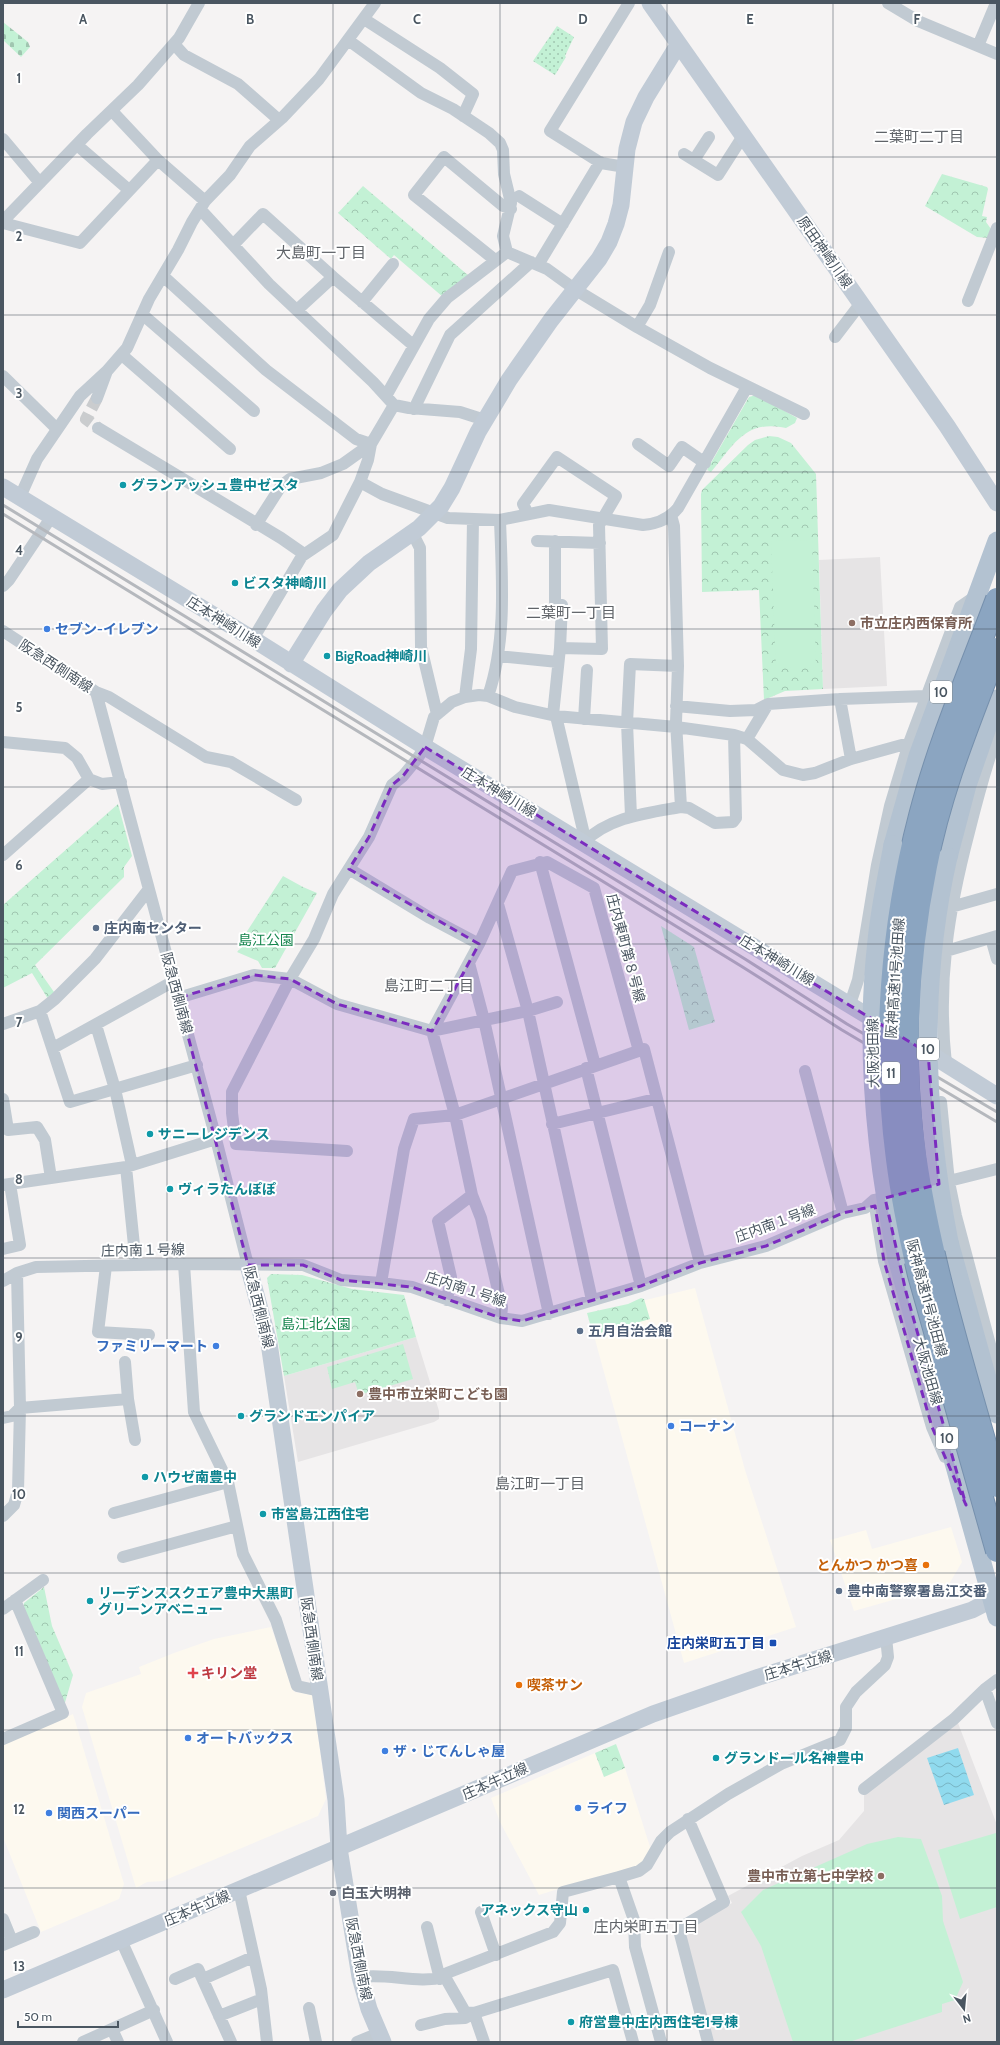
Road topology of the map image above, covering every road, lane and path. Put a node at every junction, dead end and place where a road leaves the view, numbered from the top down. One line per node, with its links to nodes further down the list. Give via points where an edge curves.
1 (199, 3): 9 (street)
2 (375, 3): 7 (street)
3 (628, 3): 21 (street, via 550,131)
4 (650, 3): 10 (street, 原田神崎川線)
5 (888, 3): 11 (street, via 918,21)
6 (996, 3): 11 (street)
7 (364, 19): 8 (street); 14 (street, via 440,68 473,94)
8 (348, 40): 14 (street, via 421,93); 15 (street, via 319,79)
9 (174, 44): 13 (street); 15 (street, via 184,55 238,84)
10 (678, 45): 16 (street, 原田神崎川線); 22 (street, via 638,114 629,140)
11 (978, 46): 12 (street)
12 (997, 54)
13 (112, 111): 19 (street); 20 (street)
14 (463, 116): 27 (street, via 501,144)
15 (279, 120): 26 (street, via 250,146 230,175)
16 (743, 136): 17 (street, via 718,175 689,157); 42 (street, 原田神崎川線)
17 (709, 137)
18 (3, 139): 23 (street)
19 (77, 144): 23 (street); 24 (street)
20 (158, 160): 24 (street); 26 (street)
21 (600, 162): 22 (street); 29 (street)
22 (625, 167): 39 (street, via 621,205 611,236 599,260)
23 (40, 183): 28 (street)
24 (129, 190): 28 (street, via 80,243)
25 (519, 196): 29 (street)
26 (203, 205): 31 (street); 37 (street)
27 (511, 208): 32 (street, via 503,236); 34 (street, via 503,206 444,157 414,195)
28 (3, 222)
29 (563, 224): 36 (street)
30 (995, 226): 40 (street)
31 (233, 245): 38 (street, via 263,214); 43 (street)
32 (507, 252): 34 (street); 36 (street)
33 (669, 252): 45 (street, via 650,305)
34 (495, 260): 47 (street, via 447,298 429,319)
35 (393, 264): 41 (street)
36 (534, 264): 39 (street); 54 (street, via 450,335)
37 (163, 276): 44 (street); 60 (street, via 266,370 356,439)
38 (332, 277): 41 (street); 43 (street)
39 (576, 290): 45 (street); 57 (street, via 528,352)
40 (968, 301)
41 (362, 302): 47 (street)
42 (861, 303): 46 (street); 67 (street, 原田神崎川線, via 948,426)
43 (297, 310): 53 (street)
44 (142, 314): 48 (street); 55 (street)
45 (637, 327): 51 (street)
46 (834, 337)
47 (413, 345): 53 (street)
48 (122, 355): 49 (street); 62 (street)
49 (107, 371): 52 (street); 59 (street, via 80,396)
50 (3, 376): 59 (street)
51 (747, 387): 56 (street); 63 (street)
52 (97, 398)
53 (390, 401): 54 (street); 60 (street)
54 (414, 409): 57 (street, via 460,412)
55 (254, 411)
56 (804, 414)
57 (485, 420): 68 (street, via 452,488)
58 (98, 428): 75 (street)
59 (57, 429): 66 (street, via 37,458)
60 (371, 444): 64 (street); 75 (street, via 343,464 321,473 290,479 281,486)
61 (638, 444): 63 (street, via 669,466 682,446)
62 (230, 449)
63 (705, 463): 70 (street, via 681,504)
64 (360, 482): 68 (street, via 382,494); 81 (street, via 333,534)
65 (3, 487): 66 (street, 庄本神崎川線)
66 (20, 497): 71 (street, 庄本神崎川線)
67 (997, 503)
68 (434, 513): 73 (street, via 448,518); 76 (street)
69 (528, 514): 72 (street, via 550,510); 72 (street, via 523,504 557,457 616,496); 74 (street)
70 (671, 515): 72 (street, via 661,522 643,525); 91 (street, via 674,526)
71 (52, 516): 82 (street); 85 (street, 庄本神崎川線)
72 (602, 518): 80 (street, via 599,525)
73 (473, 519): 74 (street); 94 (street, via 471,648)
74 (500, 520): 88 (street, via 502,579)
75 (256, 524): 81 (street)
76 (413, 534): 90 (street, via 369,563 340,590); 101 (street, via 420,548 421,647)
77 (537, 541): 79 (street)
78 (997, 541): 83 (main road, 大阪池田線 / 10)
79 (555, 542): 80 (street); 86 (street, via 555,604 562,605)
80 (600, 543): 86 (street, via 602,648)
81 (304, 554): 85 (street)
82 (3, 586)
83 (987, 597): 96 (street, via 960,607); 192 (main road, 大阪池田線 / 10, bridge, via 918,756 893,845 877,940 873,984 874,1110 882,1182 897,1258); 196 (highway, 阪神高速11号池田線 / 11, bridge, via 920,815 901,906 891,993 890,1036 894,1128 910,1235)
84 (3, 631): 93 (street, 阪急西側南線)
85 (253, 639): 90 (street, 庄本神崎川線)
86 (560, 648): 89 (street)
87 (997, 649): 191 (highway, 阪神高速11号池田線 / 11, bridge, via 950,775 926,866 909,993 908,1035 915,1153 928,1230)
88 (498, 656): 89 (street); 95 (street)
89 (558, 662): 102 (street)
90 (291, 664): 111 (street, 庄本神崎川線)
91 (678, 666): 100 (street); 104 (street, via 630,664)
92 (587, 670): 103 (street)
93 (96, 692): 114 (street, 阪急西側南線); 115 (street, via 109,697 206,757 232,762)
94 (465, 696): 95 (street); 101 (street, via 448,704)
95 (488, 696): 102 (street, via 515,707)
96 (926, 696): 97 (street); 110 (street)
97 (840, 699): 99 (street); 112 (street)
98 (997, 700): 187 (main road, 10, bridge, via 967,785 948,857 937,915 931,967 928,1044 934,1144 949,1242)
99 (768, 704): 100 (street, via 756,710 730,711); 108 (street)
100 (676, 706): 105 (street)
101 (437, 714): 111 (street, via 432,720)
102 (554, 716): 103 (street); 118 (street, via 583,830)
103 (584, 719): 104 (street)
104 (626, 723): 105 (street); 117 (street)
105 (676, 727): 106 (street); 116 (street)
106 (734, 735): 108 (street); 116 (street, via 736,818 733,822 714,823 689,808)
107 (997, 736): 125 (street, via 985,769)
108 (747, 739): 112 (street, via 777,766 796,774 815,774)
109 (3, 742): 113 (street, via 65,748 77,758)
110 (909, 743): 112 (street); 135 (street, via 890,806 877,865 858,980)
111 (425, 747): 118 (street, 庄本神崎川線); 121 (street, via 403,776 392,785 369,837)
112 (851, 759)
113 (89, 779): 114 (street, via 102,784); 119 (street)
114 (121, 782): 122 (street, 阪急西側南線)
115 (296, 800)
116 (681, 807): 117 (street)
117 (631, 816): 118 (street, via 598,830)
118 (583, 843): 135 (street, 庄本神崎川線)
119 (3, 854)
120 (540, 862): 124 (street, via 512,871); 143 (street, 庄内東町第８号線, via 547,862 594,888); 146 (street)
121 (349, 869): 127 (street); 131 (street, via 333,894 314,939)
122 (149, 889): 132 (street, 阪急西側南線); 136 (street, via 95,958)
123 (997, 894): 125 (street)
124 (498, 904): 127 (street); 137 (street)
125 (951, 907): 128 (street)
126 (994, 937): 128 (street); 129 (street)
127 (479, 944): 130 (street)
128 (946, 951): 144 (street, via 943,976 943,1038)
129 (997, 959)
130 (469, 963): 138 (street); 141 (street)
131 (290, 979): 133 (street, via 254,975); 141 (street, via 337,1004); 159 (street, via 232,1092 236,1144)
132 (174, 981): 133 (street, 阪急西側南線); 140 (street)
133 (178, 998): 145 (street, 阪急西側南線)
134 (557, 1002): 137 (street)
135 (850, 1004): 144 (street, 庄本神崎川線)
136 (40, 1011): 139 (street); 142 (street)
137 (528, 1011): 138 (street); 148 (street)
138 (484, 1020): 141 (street); 152 (street)
139 (3, 1024)
140 (96, 1024): 142 (street); 149 (street)
141 (432, 1031): 156 (street)
142 (53, 1048): 149 (street, via 70,1102)
143 (639, 1051): 146 (street); 153 (street, 庄内東町第８号線, via 644,1049)
144 (946, 1064): 150 (street, 庄本神崎川線)
145 (197, 1065): 149 (street); 158 (street, 阪急西側南線)
146 (591, 1067): 148 (street); 155 (street)
147 (805, 1071): 167 (street)
148 (542, 1084): 152 (street); 157 (street)
149 (115, 1089): 160 (street)
150 (997, 1096)
151 (3, 1099): 162 (street, via 8,1130 37,1127 45,1140)
152 (501, 1099): 156 (street); 180 (street)
153 (655, 1099): 155 (street); 169 (street)
154 (941, 1102): 163 (street)
155 (596, 1113): 157 (street); 177 (street)
156 (455, 1115): 165 (street); 176 (street, via 414,1119 404,1149)
157 (552, 1124): 179 (street)
158 (216, 1140): 160 (street); 172 (street, 阪急西側南線)
159 (348, 1151)
160 (129, 1166): 162 (street); 171 (street)
161 (997, 1169): 163 (street, 庄内南１号線)
162 (51, 1178): 164 (street)
163 (949, 1182): 166 (street, 庄内南１号線); 184 (street)
164 (7, 1184): 168 (street, via 20,1246)
165 (472, 1195): 178 (street, via 438,1221 451,1277); 181 (street, via 481,1218 502,1307)
166 (874, 1200): 167 (street, 庄内南１号線, via 865,1208); 192 (street, via 884,1261 932,1427)
167 (843, 1213): 169 (street, 庄内南１号線, via 766,1246)
168 (3, 1248)
169 (700, 1263): 177 (street, 庄内南１号線)
170 (184, 1264): 171 (street, 庄内南１号線); 172 (street, 庄内南１号線); 190 (street, via 194,1412)
171 (136, 1265): 173 (street, 庄内南１号線)
172 (248, 1265): 176 (street, 庄内南１号線, via 303,1265 341,1280); 205 (street, 阪急西側南線, via 269,1343)
173 (106, 1266): 174 (street, 庄内南１号線, via 36,1267); 182 (street, via 98,1332)
174 (17, 1273): 175 (street, 庄内南１号線); 186 (street)
175 (3, 1281)
176 (381, 1283): 178 (street, 庄内南１号線, via 412,1287)
177 (641, 1286): 179 (street, 庄内南１号線)
178 (447, 1300): 181 (street, 庄内南１号線)
179 (592, 1300): 180 (street, 庄内南１号線)
180 (549, 1314): 181 (street, 庄内南１号線, via 522,1321)
181 (501, 1318)
182 (149, 1335)
183 (125, 1362): 185 (street)
184 (997, 1371)
185 (128, 1399): 186 (street); 189 (street)
186 (20, 1408): 188 (street, via 12,1416); 194 (street, via 18,1491 14,1505)
187 (997, 1414)
188 (3, 1418)
189 (135, 1440)
190 (228, 1482): 193 (street); 195 (street)
191 (997, 1486)
192 (966, 1506): 200 (main road, 大阪池田線 / 10)
193 (114, 1513)
194 (3, 1516)
195 (237, 1526): 197 (street); 205 (street, via 243,1554 276,1620 296,1686)
196 (997, 1551)
197 (123, 1558)
198 (43, 1580): 199 (street)
199 (15, 1600): 201 (street); 207 (street, via 63,1713)
200 (995, 1605): 202 (street, 庄本牛立線)
201 (3, 1608)
202 (886, 1637): 209 (street, via 888,1657 881,1669 856,1692 846,1707 846,1728 840,1740 781,1764); 210 (street, 庄本牛立線, via 653,1714)
203 (997, 1680): 204 (street)
204 (985, 1689): 206 (street); 208 (street, via 954,1719)
205 (320, 1691): 210 (street, 阪急西側南線, via 336,1800)
206 (997, 1723)
207 (3, 1739)
208 (864, 1789)
209 (688, 1818): 211 (street, via 661,1841 647,1865 639,1871); 244 (street, via 724,1902 685,1925 680,1934)
210 (339, 1848): 212 (street, 庄本牛立線); 221 (street, 阪急西側南線)
211 (619, 1877): 219 (street, via 563,1892 560,1923 554,1932); 243 (street, via 634,1920 635,1947)
212 (239, 1890): 217 (street, 庄本牛立線); 220 (street)
213 (481, 1912): 219 (street)
214 (3, 1919): 218 (street)
215 (427, 1927): 222 (street)
216 (34, 1932): 218 (street)
217 (121, 1940): 225 (street, 庄本牛立線); 228 (street)
218 (7, 1943)
219 (496, 1955): 222 (street, via 447,1973)
220 (253, 1957): 224 (street); 226 (street)
221 (360, 1976): 222 (street, via 424,1980); 233 (street, 阪急西側南線, via 369,2009)
222 (442, 1978): 229 (street, via 465,2012)
223 (175, 1979): 224 (street, via 198,1969)
224 (203, 1979): 230 (street)
225 (3, 1990)
226 (262, 1998): 230 (street); 238 (street)
227 (309, 2008): 239 (street)
228 (154, 2010): 232 (street); 236 (street)
229 (474, 2013): 231 (street, via 466,2018 445,2019); 241 (street); 242 (street, via 613,1970)
230 (219, 2016): 237 (street)
231 (421, 2025)
232 (112, 2029): 234 (street); 235 (street)
233 (381, 2038): 240 (street)
234 (82, 2042)
235 (118, 2042)
236 (167, 2042)
237 (231, 2042)
238 (267, 2042)
239 (316, 2042)
240 (357, 2042)
241 (484, 2042)
242 (632, 2042)
243 (661, 2042)
244 (708, 2042)

